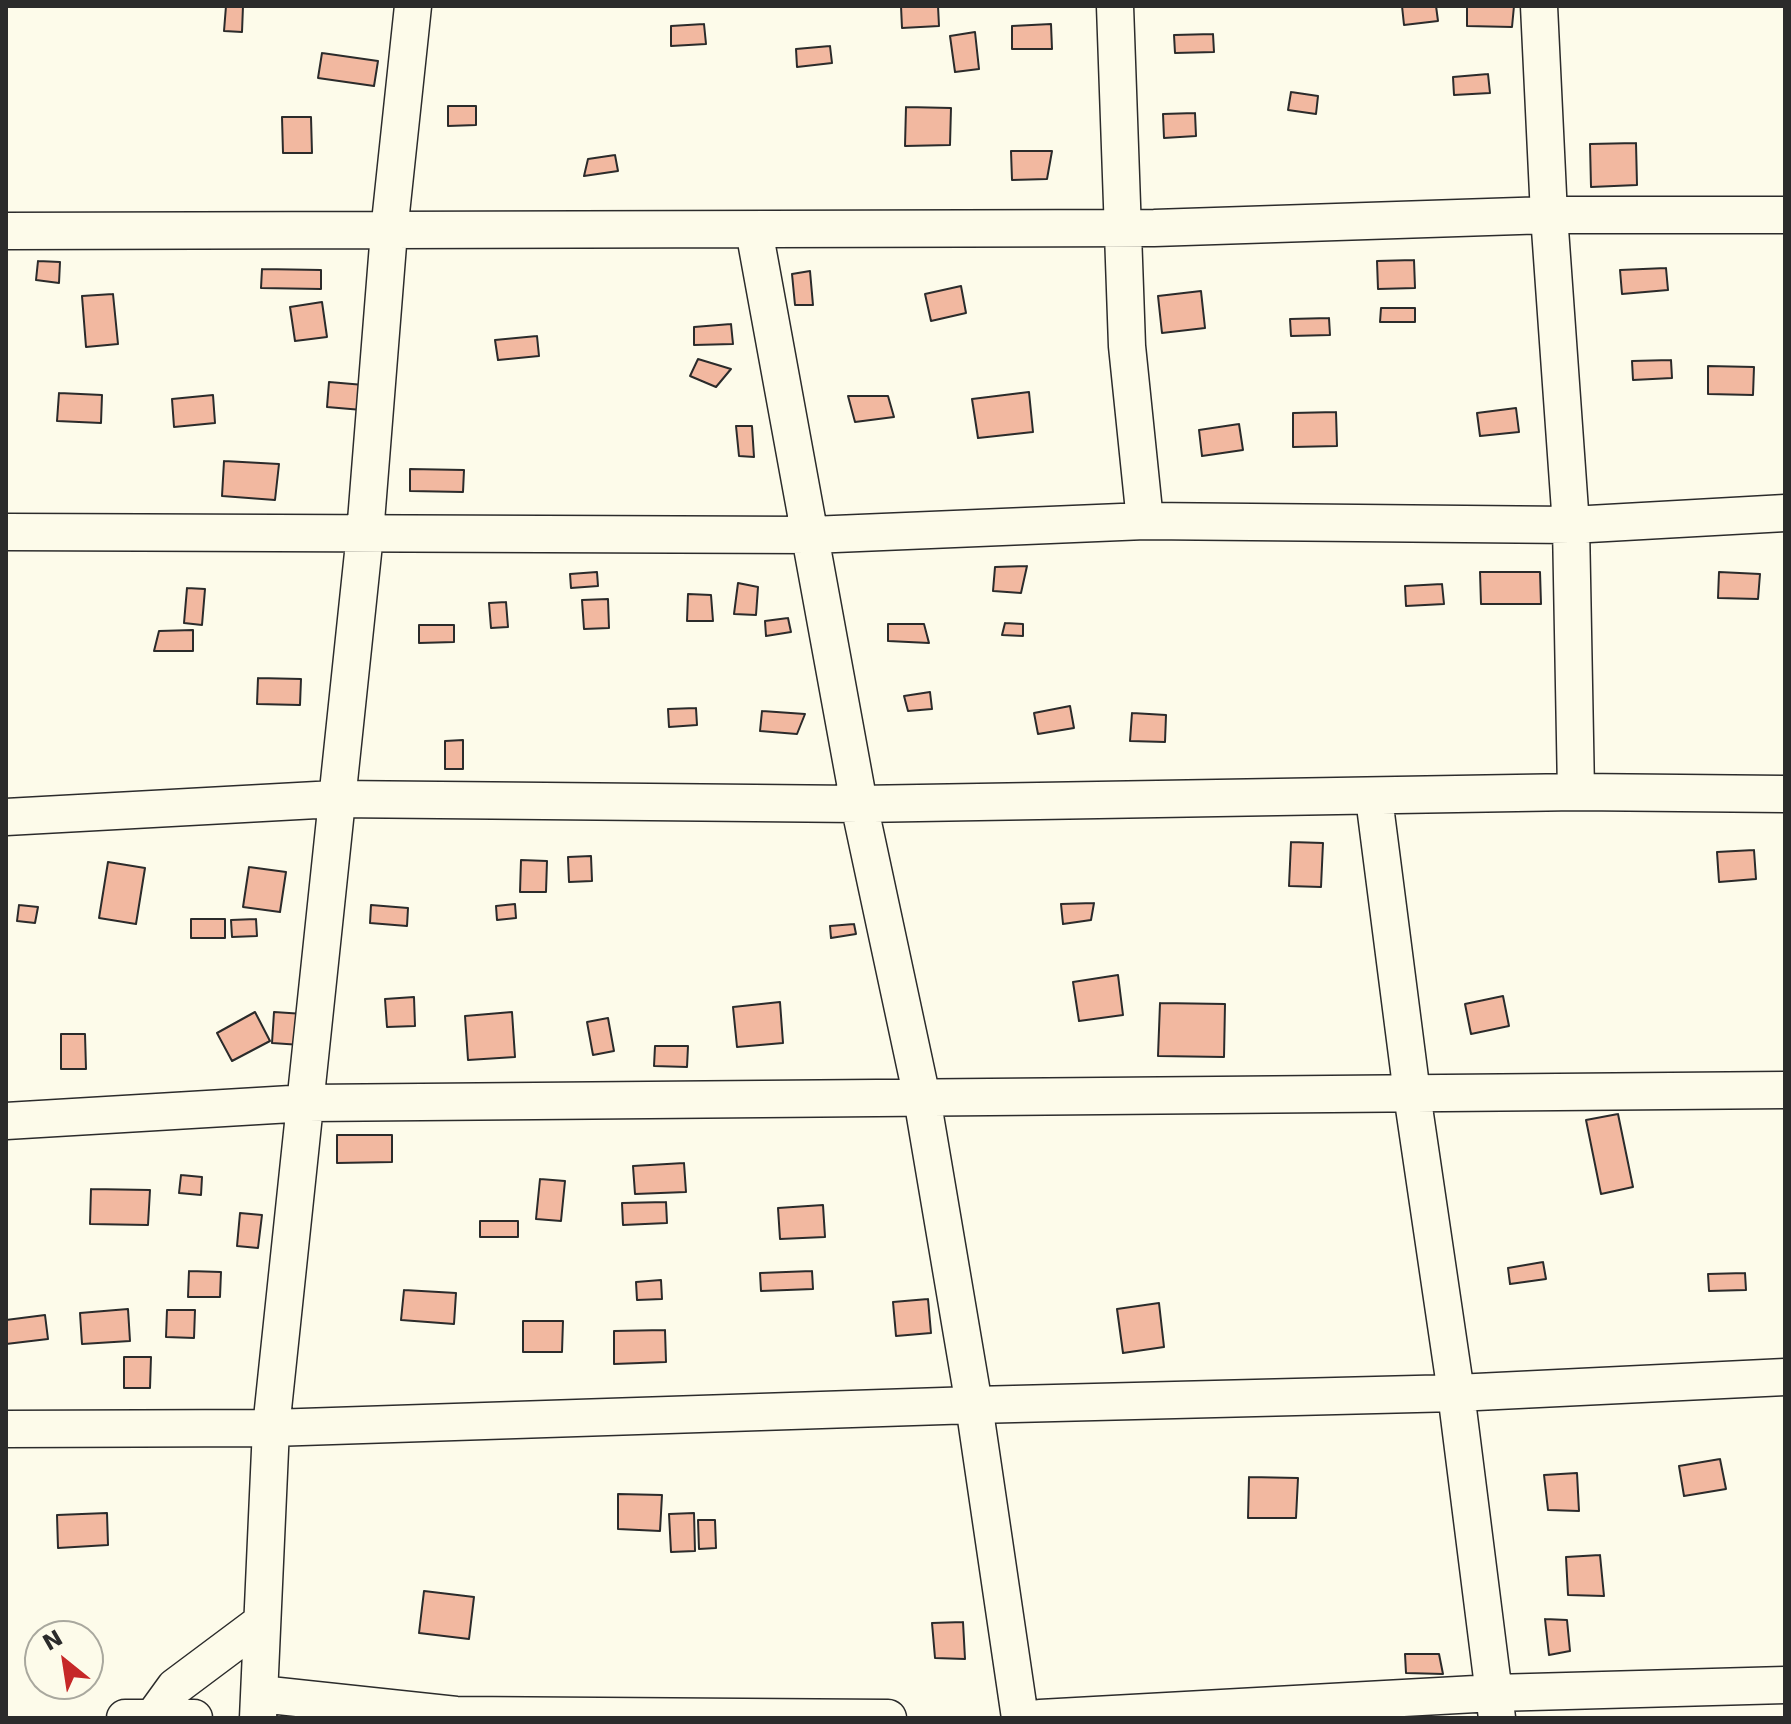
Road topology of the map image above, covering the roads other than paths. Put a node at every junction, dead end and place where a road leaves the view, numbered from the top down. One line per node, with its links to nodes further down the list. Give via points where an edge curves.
1 (413, 6): 9 (street)
2 (1115, 6): 6 (street)
3 (1539, 6): 4 (street)
4 (1549, 215): 5 (street); 6 (street); 12 (street)
5 (1785, 215)
6 (1121, 228): 7 (street); 11 (street)
7 (754, 230): 9 (street); 15 (street)
8 (6, 231): 9 (street)
9 (389, 232): 14 (street)
10 (1785, 513): 12 (street)
11 (1145, 521): 12 (street); 15 (street)
12 (1571, 525): 16 (street)
13 (6, 532): 14 (street)
14 (365, 534): 15 (street); 19 (street)
15 (811, 535): 20 (street)
16 (1576, 792): 17 (street); 18 (street)
17 (1785, 794)
18 (1374, 798): 20 (street); 23 (street)
19 (335, 799): 20 (street); 21 (street); 25 (street)
20 (859, 804): 24 (street)
21 (6, 817)
22 (1785, 1090): 23 (street)
23 (1412, 1094): 24 (street); 28 (street)
24 (922, 1098): 25 (street); 29 (street)
25 (308, 1103): 26 (street); 30 (street)
26 (6, 1121)
27 (1785, 1377): 28 (street)
28 (1456, 1393): 29 (street); 35 (street)
29 (974, 1405): 30 (street); 39 (street)
30 (271, 1428): 31 (street); 32 (street)
31 (6, 1429)
32 (262, 1622): 34 (street); 36 (street)
33 (1785, 1685): 35 (street)
34 (259, 1706): 38 (street, via 456,1715)
35 (1495, 1706): 40 (street)
36 (139, 1717): 37 (street)
37 (194, 1718)
38 (888, 1718)
39 (1020, 1718)
40 (1040, 1718)

